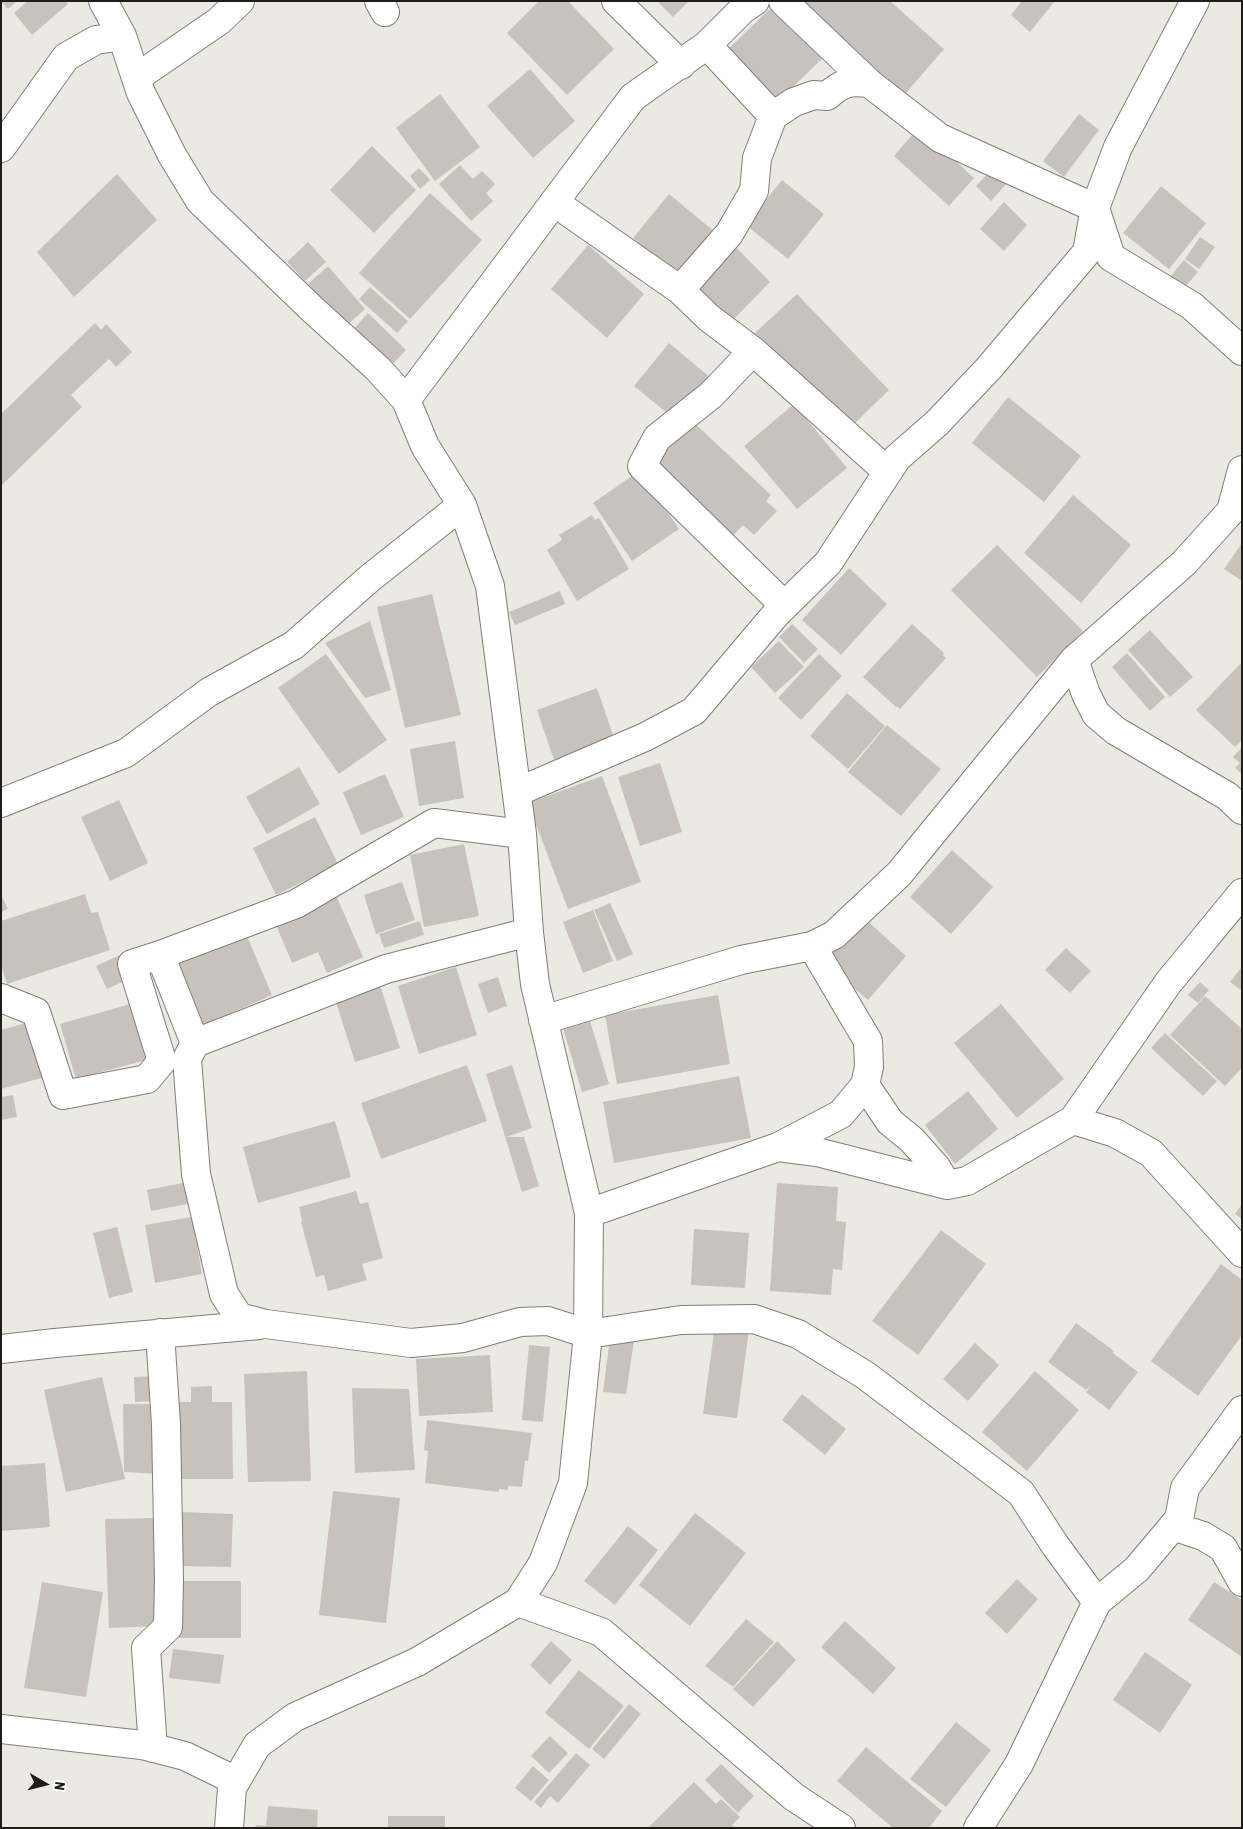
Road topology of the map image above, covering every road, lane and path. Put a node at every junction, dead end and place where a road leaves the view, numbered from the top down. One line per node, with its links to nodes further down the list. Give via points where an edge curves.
1 (103, 1): 7 (street)
2 (240, 1): 10 (street, via 219,21)
3 (616, 1): 9 (street)
4 (783, 1): 11 (street)
5 (1195, 1): 15 (street, via 1118,147)
6 (743, 4): 8 (street)
7 (122, 36): 10 (street); 13 (street, via 96,40 66,57)
8 (707, 45): 9 (street); 12 (street)
9 (680, 65): 14 (street, via 633,97)
10 (136, 78): 20 (street, via 172,155 200,201 378,369)
11 (869, 82): 12 (street, via 850,81 828,96 814,95 794,102); 15 (street, via 940,138)
12 (773, 116): 17 (street, via 757,158 754,191 729,234)
13 (1, 148)
14 (554, 202): 17 (street); 20 (street)
15 (1095, 208): 16 (street)
16 (1099, 254): 19 (street, via 1192,306); 22 (street, via 937,423 898,458)
17 (680, 290): 18 (street, via 709,318)
18 (753, 351): 22 (street); 24 (street, via 711,396 657,438 642,466)
19 (1242, 351)
20 (406, 400): 23 (street, via 425,446)
21 (1242, 470): 25 (street, via 1231,511 1184,563)
22 (888, 472): 24 (street, via 828,563)
23 (462, 505): 26 (street, via 490,586); 27 (street, via 370,578 294,645 210,692 126,753)
24 (784, 605): 26 (street, via 694,711 645,737)
25 (1074, 660): 28 (street, via 1096,714 1116,731 1227,796); 32 (street, via 899,874 834,935)
26 (517, 792): 29 (street)
27 (1, 803)
28 (1242, 810)
29 (522, 834): 31 (street); 33 (street, via 434,823 296,904)
30 (1242, 893): 38 (street, via 1168,983)
31 (529, 932): 35 (street); 36 (street, via 386,968)
32 (812, 946): 35 (street, via 741,960); 37 (street, via 868,1041 869,1067)
33 (160, 955): 34 (street, via 132,964 162,1061 147,1079 63,1095 36,1012); 36 (street)
34 (1, 998)
35 (543, 1020): 41 (street)
36 (196, 1043): 43 (street, via 187,1058 196,1174 224,1294 239,1316)
37 (865, 1085): 39 (street, via 841,1114); 40 (street, via 890,1122 912,1140 936,1167)
38 (1073, 1120): 40 (street, via 967,1181); 42 (street, via 1115,1133 1151,1153)
39 (778, 1147): 40 (street, via 817,1152); 41 (street)
40 (946, 1185)
41 (589, 1213): 45 (street)
42 (1242, 1253)
43 (266, 1324): 44 (street); 45 (street, via 411,1343 463,1338 520,1322 548,1321)
44 (160, 1333): 46 (street); 53 (street, via 166,1424 169,1580 168,1627 146,1648)
45 (588, 1334): 50 (street, via 573,1483 542,1563); 51 (street, via 681,1320 754,1319 798,1334 865,1375 1021,1493)
46 (1, 1349)
47 (1242, 1410): 48 (street, via 1185,1488)
48 (1179, 1519): 49 (street, via 1182,1529 1223,1548); 51 (street, via 1137,1569)
49 (1242, 1582)
50 (518, 1602): 54 (street, via 417,1662 296,1716 257,1745); 56 (street, via 601,1632 794,1797)
51 (1097, 1602): 57 (street, via 1019,1764)
52 (1, 1729): 53 (street)
53 (153, 1748): 54 (street, via 185,1756)
54 (236, 1781): 55 (street, via 232,1788)
55 (229, 1828)
56 (841, 1828)
57 (978, 1828)

